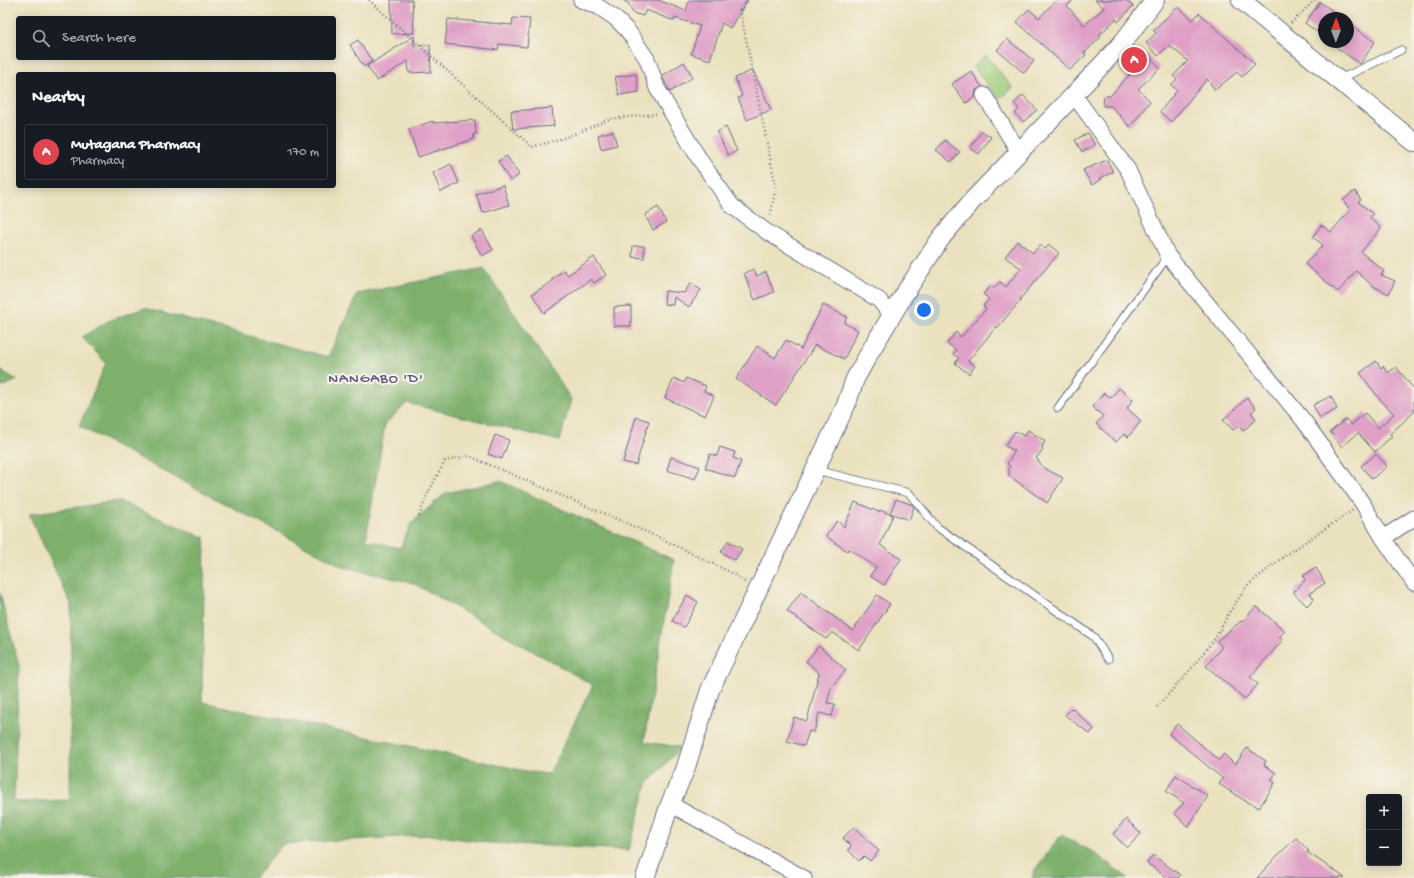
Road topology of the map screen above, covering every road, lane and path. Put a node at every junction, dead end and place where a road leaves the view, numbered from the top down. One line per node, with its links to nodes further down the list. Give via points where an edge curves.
1 (369, 0): 12 (path, via 532,147 610,120)
2 (581, 0): 12 (street, via 599,7 628,31 647,59 657,88)
3 (747, 0): 15 (path, via 740,10 776,187)
4 (1154, 0): 10 (street, via 1123,42)
5 (1241, 0): 7 (street)
6 (1316, 0): 7 (path, via 1289,25)
7 (1294, 44): 9 (street)
8 (1401, 50): 9 (lane)
9 (1339, 80): 13 (street)
10 (1074, 95): 14 (street); 16 (street, via 1128,170)
11 (984, 96): 14 (street)
12 (671, 112): 15 (street, via 732,206)
13 (1414, 142)
14 (1019, 152): 17 (street, via 941,238)
15 (767, 232): 17 (street, via 879,300)
16 (1168, 256): 18 (lane); 20 (street, via 1304,421)
17 (891, 315): 19 (street, via 855,379 846,405)
18 (1058, 408)
19 (815, 470): 25 (street); 26 (lane, via 909,494 937,527 1094,637)
20 (1363, 504): 23 (street); 27 (path, via 1283,557 1248,585 1216,637)
21 (419, 516): 25 (path, via 445,461 469,456 656,536 732,573)
22 (1414, 518): 23 (street)
23 (1383, 538): 24 (street)
24 (1414, 583)
25 (757, 591): 28 (street, via 710,690 685,770)
26 (1108, 659)
27 (1157, 707)
28 (670, 804): 29 (street); 30 (street)
29 (798, 877)
30 (645, 878)

